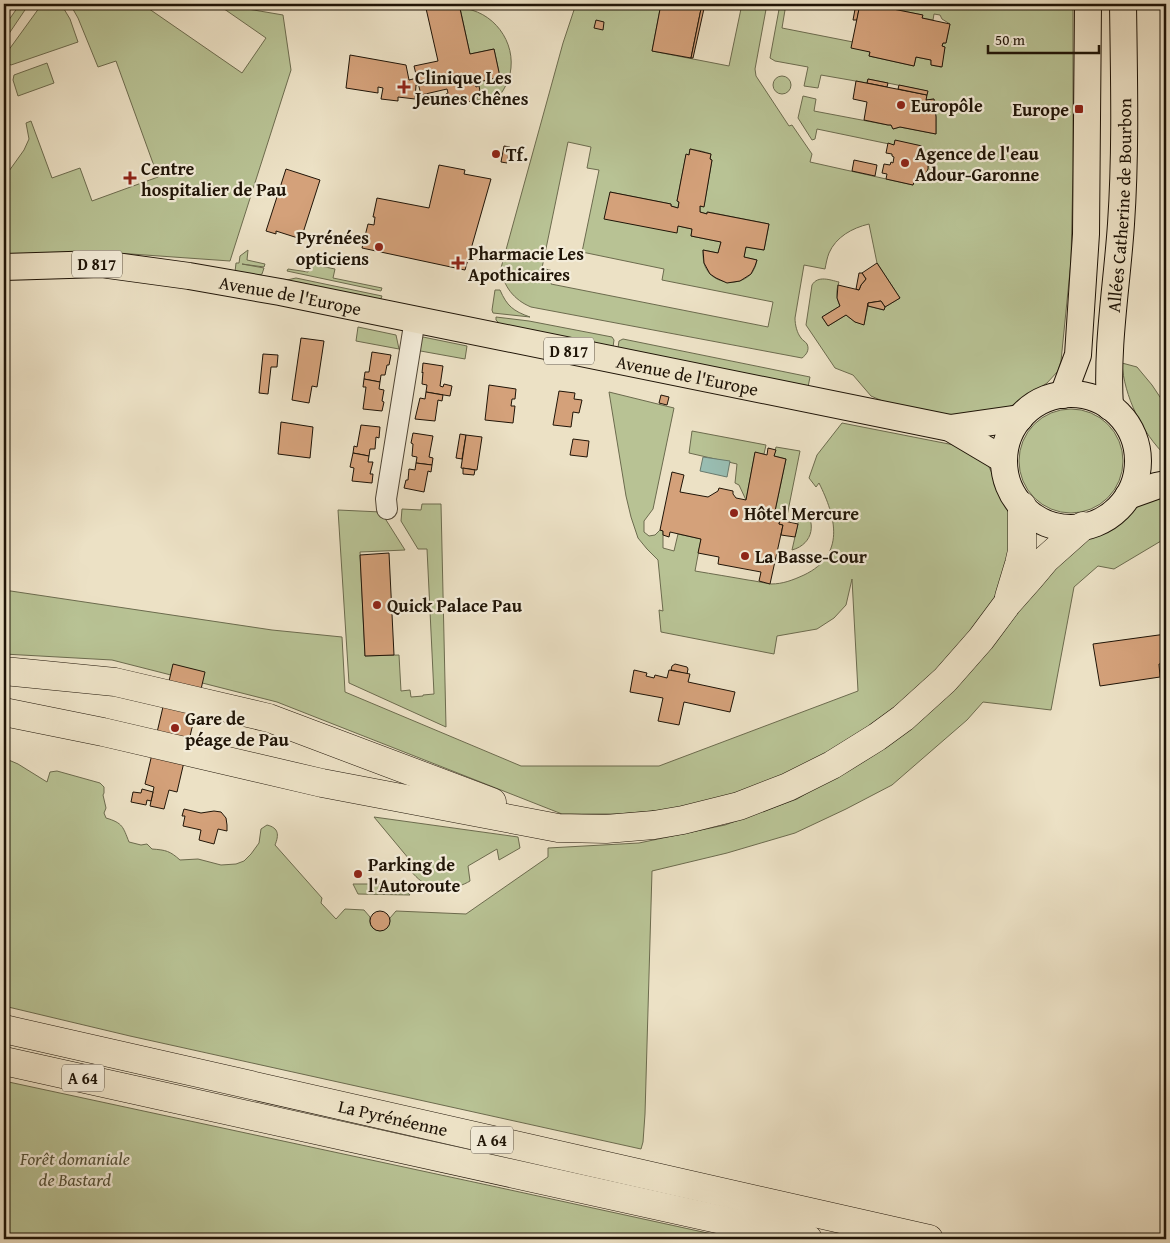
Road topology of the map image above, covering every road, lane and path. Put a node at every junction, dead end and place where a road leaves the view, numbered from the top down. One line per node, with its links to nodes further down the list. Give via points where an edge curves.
1 (1088, 4): 7 (main road, Allées Catherine de Bourbon, via 1086,234 1078,355)
2 (1123, 4): 8 (main road, Allées Catherine de Bourbon, via 1124,164 1109,359)
3 (4, 267): 4 (main road, Avenue de l'Europe / D 817, via 101,264)
4 (189, 276): 5 (main road, Avenue de l'Europe / D 817); 6 (main road, Avenue de l'Europe / D 817)
5 (4, 281)
6 (415, 319): 10 (main road, Avenue de l'Europe / D 817); 17 (street)
7 (1063, 395): 8 (main road, via 1092,397); 9 (main road, via 1035,404)
8 (1110, 406): 11 (main road, via 1126,423)
9 (1020, 418): 10 (main road, Avenue de l'Europe / D 817); 12 (main road, via 1008,438)
10 (950, 428): 12 (main road, Avenue de l'Europe / D 817)
11 (1137, 448): 13 (main road); 15 (main road, via 1137,473)
12 (1004, 460): 16 (main road, via 1006,478)
13 (1166, 470)
14 (1166, 484): 15 (main road)
15 (1128, 496): 18 (main road, via 1109,516)
16 (1022, 506): 18 (main road, via 1032,515 1056,526); 19 (highway, via 1022,551)
17 (387, 509)
18 (1083, 526): 19 (highway, via 1046,559)
19 (1007, 604): 22 (highway, via 961,662 903,718 832,765 788,787 711,814 683,820 606,829)
20 (4, 671): 22 (highway, via 115,682 269,718)
21 (4, 712): 22 (highway, via 322,783)
22 (558, 828)
23 (4, 1029): 26 (highway, La Pyrénéenne / A 64)
24 (4, 1060): 25 (highway, La Pyrénéenne / A 64)
25 (808, 1239)
26 (929, 1239)

